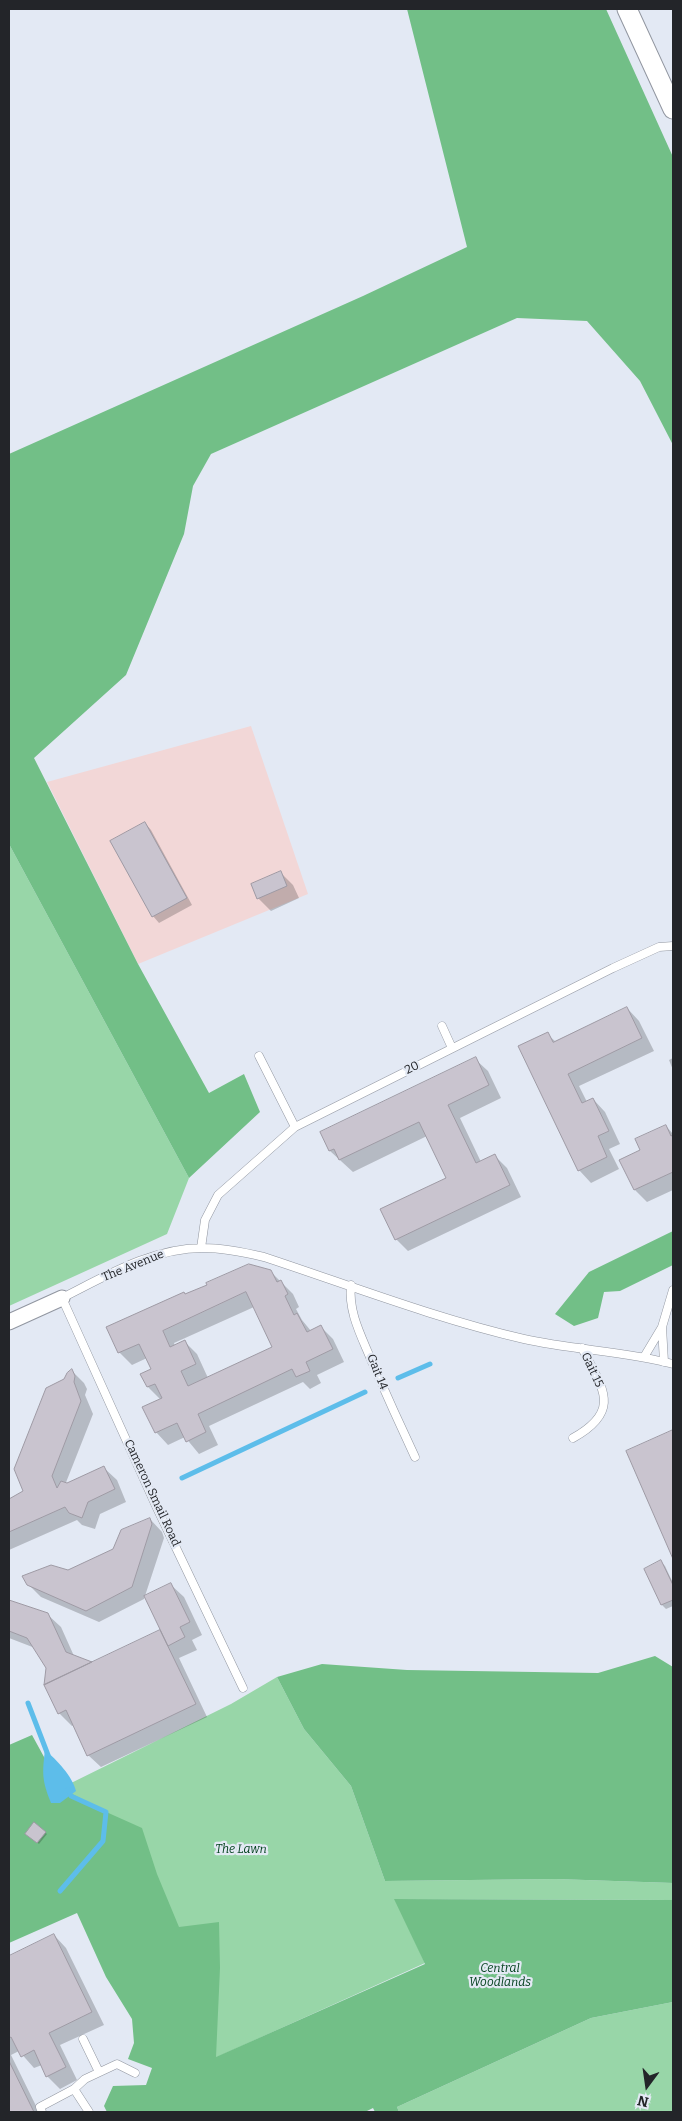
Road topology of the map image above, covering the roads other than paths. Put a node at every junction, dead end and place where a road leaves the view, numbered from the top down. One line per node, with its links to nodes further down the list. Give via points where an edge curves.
1 (627, 9): 2 (street)
2 (673, 109)
3 (673, 946): 5 (lane, 20, via 659,946)
4 (442, 1026): 5 (lane)
5 (452, 1048): 7 (lane, 20)
6 (260, 1056): 7 (lane)
7 (295, 1126): 8 (lane, 20, via 218,1195 205,1220)
8 (202, 1248): 9 (lane, The Avenue, via 234,1250 264,1257); 11 (lane, The Avenue, via 164,1252)
9 (351, 1285): 14 (lane, via 502,1333); 19 (lane, Gait 14, via 353,1315)
10 (673, 1290): 13 (lane)
11 (62, 1298): 12 (street, The Avenue); 20 (lane, Cameron Smail Road)
12 (9, 1322)
13 (662, 1327): 15 (lane); 16 (lane)
14 (582, 1348): 15 (lane); 18 (lane, Gait 15, via 605,1398 604,1409 590,1429)
15 (644, 1357): 16 (lane)
16 (664, 1362): 17 (lane)
17 (673, 1364)
18 (573, 1438)
19 (415, 1457)
20 (243, 1688)
21 (83, 2039): 22 (lane)
22 (99, 2072): 23 (lane, via 117,2064); 24 (lane)
23 (135, 2072)
24 (74, 2089): 25 (lane, via 40,2107); 26 (lane)
25 (42, 2112)
26 (89, 2112)

